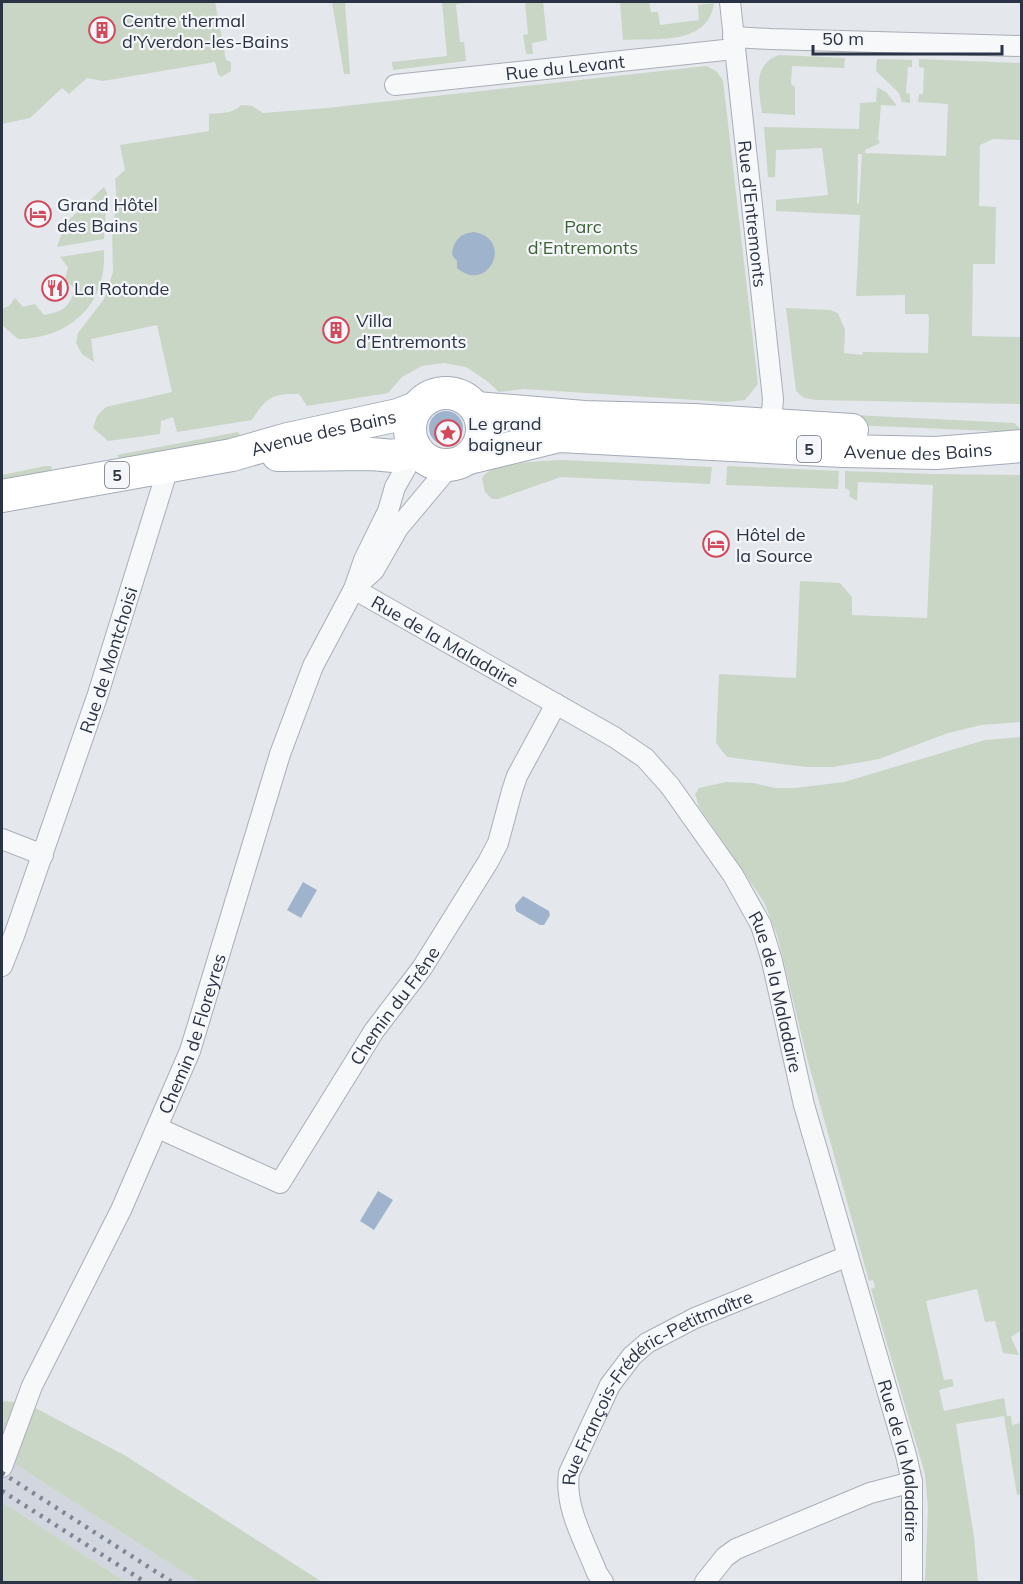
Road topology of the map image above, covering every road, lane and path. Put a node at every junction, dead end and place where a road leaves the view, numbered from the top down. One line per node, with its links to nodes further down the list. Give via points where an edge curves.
1 (730, 2): 2 (street, Rue d'Entremonts)
2 (734, 43): 3 (street, Rue du Levant, via 770,39); 4 (street, Rue du Levant); 7 (street, Rue d'Entremonts, via 773,399)
3 (1022, 46)
4 (395, 86)
5 (416, 408): 6 (main road, via 434,394 446,392 457,394); 10 (main road, via 409,424); 11 (main road, Avenue des Bains / 5)
6 (476, 408): 7 (main road, Avenue des Bains / 5); 12 (main road, via 483,428 481,439 476,449)
7 (771, 425): 8 (street, Avenue des Bains, via 768,431 757,435 612,429); 9 (main road, Avenue des Bains / 5, via 936,433)
8 (604, 440): 9 (main road, Avenue des Bains / 5, via 936,453); 12 (main road, Avenue des Bains / 5, via 559,436)
9 (1017, 446)
10 (416, 450): 11 (main road, Avenue des Bains / 5, via 394,456); 12 (main road, via 431,463); 15 (street, Chemin de Floreyres, via 395,487)
11 (232, 455): 13 (main road, Avenue des Bains / 5)
12 (460, 462): 15 (street, Chemin de Floreyres, via 398,528 374,570)
13 (169, 465): 14 (main road, Avenue des Bains / 5); 18 (street, Rue de Montchoisi)
14 (2, 496)
15 (354, 589): 16 (street, Rue de la Maladaire); 20 (street, Chemin de Floreyres, via 313,666 295,712 207,1000)
16 (556, 704): 20 (street, Chemin du Frêne, via 518,776 498,843 488,862 422,968 374,1031 280,1183); 21 (street, Rue de la Maladaire, via 631,747 658,771 733,875 761,925 804,1105)
17 (2, 839): 18 (street)
18 (43, 855): 19 (street, Rue de Montchoisi)
19 (2, 966)
20 (158, 1128): 22 (street, Chemin de Floreyres, via 35,1380)
21 (848, 1256): 23 (street, Rue de la Maladaire); 24 (street, Rue François-Frédéric-Petitmaître, via 688,1320 647,1343 610,1385 567,1484 568,1500)
22 (2, 1467)
23 (912, 1482): 25 (street, via 870,1492 736,1549); 26 (street, Rue de la Maladaire)
24 (603, 1582)
25 (705, 1582)
26 (912, 1582)

